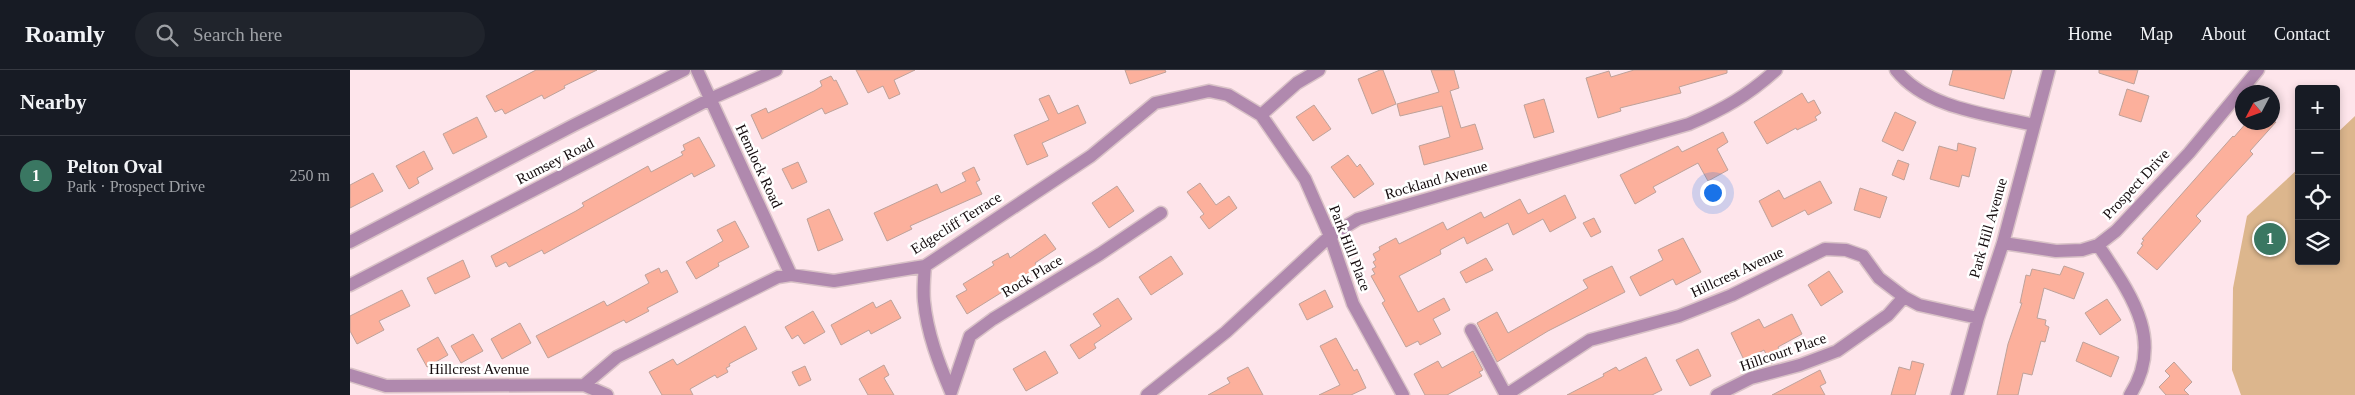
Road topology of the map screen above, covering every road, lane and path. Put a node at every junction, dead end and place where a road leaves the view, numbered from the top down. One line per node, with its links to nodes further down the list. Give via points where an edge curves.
1 (684, 70): 14 (street, Rumsey Road)
2 (697, 70): 9 (street, Hemlock Road)
3 (776, 70): 9 (street, Rumsey Road)
4 (1319, 70): 10 (street, via 1297,83)
5 (1776, 70): 13 (street, Rockland Avenue, via 1754,90 1725,108 1689,124 1358,219)
6 (1896, 70): 11 (street, via 1924,95 1962,108)
7 (2049, 70): 11 (street, Park Hill Avenue)
8 (2253, 72): 16 (street, Prospect Drive, via 2189,153 2116,231)
9 (710, 99): 18 (street, Hemlock Road); 19 (street, Rumsey Road)
10 (1261, 116): 13 (street, Park Hill Place, via 1305,179); 17 (street, Edgecliff Terrace, via 1228,95 1209,91 1155,103 1091,156)
11 (2034, 125): 15 (street, Park Hill Avenue)
12 (1162, 213): 25 (street, Rock Place, via 970,336)
13 (1330, 236): 27 (street, Rockland Avenue, via 1226,332); 28 (street, Park Hill Place, via 1353,304)
14 (350, 242)
15 (2003, 243): 16 (street, Prospect Drive, via 2056,251 2082,250); 21 (street, Park Hill Avenue)
16 (2098, 244): 32 (street, via 2133,299 2142,324 2143,370)
17 (925, 266): 18 (street, Edgecliff Terrace, via 834,281); 25 (street, via 924,302 938,361)
18 (791, 275): 24 (street, Edgecliff Terrace, via 778,277 617,357)
19 (350, 285)
20 (1904, 298): 21 (street, Hillcrest Avenue, via 1937,310); 29 (street, Hillcrest Avenue, via 1879,278 1863,256 1846,250 1825,249 1697,309 1590,340); 30 (street, Hillcourt Place, via 1888,315 1837,351 1800,366 1751,378)
21 (1978, 318): 31 (street, Park Hill Avenue)
22 (1471, 330): 29 (street)
23 (350, 375): 24 (street, Hillcrest Avenue, via 386,386)
24 (584, 385): 26 (street, Hillcrest Avenue)
25 (950, 394)
26 (607, 395)
27 (1147, 395)
28 (1403, 395)
29 (1506, 395)
30 (1717, 395)
31 (1957, 395)
32 (2130, 395)

